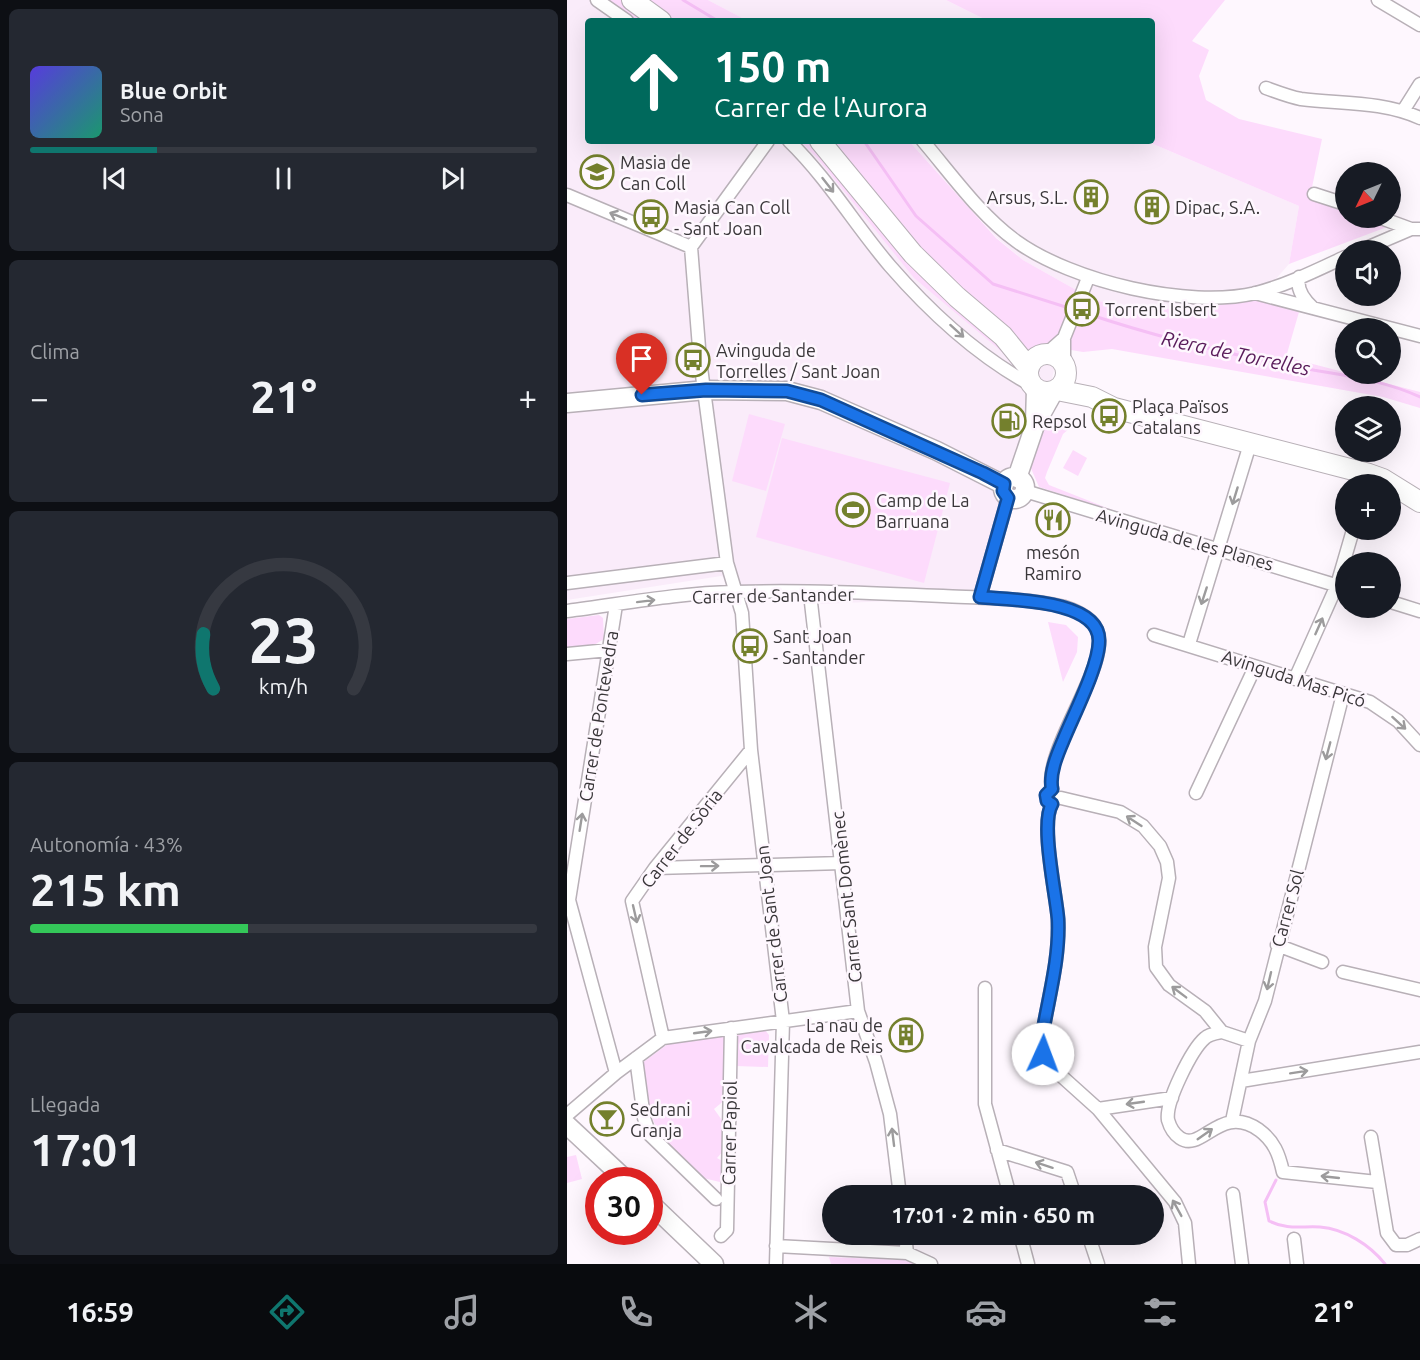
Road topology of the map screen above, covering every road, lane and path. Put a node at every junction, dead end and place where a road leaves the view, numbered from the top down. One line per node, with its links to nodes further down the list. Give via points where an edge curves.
1 (597, 0): 4 (street)
2 (631, 0): 5 (main road)
3 (1378, 0): 6 (street)
4 (623, 18)
5 (657, 18)
6 (1420, 25)
7 (1420, 84): 9 (street)
8 (1266, 88): 9 (street, via 1300,99)
9 (1403, 111): 10 (street)
10 (1420, 118)
11 (766, 144): 21 (street)
12 (792, 144): 29 (street, one-way to 29, via 889,265 925,303 972,344)
13 (823, 144): 29 (main road, via 891,230 932,274)
14 (926, 144): 24 (street, via 984,212 1015,240)
15 (1314, 194): 17 (street)
16 (567, 195): 21 (street, one-way to 16)
17 (1335, 201)
18 (1401, 224): 19 (street)
19 (1417, 229): 20 (street)
20 (1388, 240)
21 (691, 247): 30 (street)
22 (1335, 261): 23 (street)
23 (1299, 277): 25 (street); 26 (street, via 1303,298)
24 (1088, 278): 25 (street, via 1200,297); 28 (street)
25 (1255, 293): 26 (street)
26 (1316, 311): 27 (street)
27 (1420, 336)
28 (1064, 338): 29 (street); 29 (street)
29 (1047, 374): 32 (main road, via 1114,408); 34 (street, via 1035,425)
30 (706, 390): 31 (street); 34 (street, via 787,391 821,400); 38 (street)
31 (567, 403)
32 (1250, 444): 33 (main road); 37 (street, one-way to 37)
33 (1350, 474)
34 (1013, 488): 37 (street, Avinguda de les Planes); 43 (street)
35 (1401, 490): 36 (main road)
36 (1420, 502)
37 (1219, 549): 40 (street, Avinguda de les Planes); 50 (street, one-way to 50)
38 (727, 563): 39 (street, Carrer de Santander); 41 (street, Carrer de Sant Joan)
39 (567, 583)
40 (1335, 584)
41 (735, 592): 42 (street, Carrer de Santander); 45 (street, Carrer de Santander, one-way to 41); 57 (street, Carrer de Sant Joan, via 743,623)
42 (810, 594): 43 (street, Carrer de Santander); 60 (street, Carrer Sant Domènec)
43 (980, 597): 59 (street, Carrer de Santander, via 1066,608 1087,617 1097,630 1099,642 1094,664 1051,778)
44 (1335, 598): 54 (street, one-way to 44)
45 (616, 605): 47 (street, Carrer de Santander); 51 (street, Carrer de Pontevedra)
46 (1401, 605): 48 (street)
47 (567, 611)
48 (1420, 611)
49 (1154, 635): 50 (street, Avinguda Mas Picó)
50 (1189, 644): 53 (street, Avinguda Mas Picó)
51 (609, 650): 52 (street); 63 (street, Carrer de Pontevedra, one-way to 51)
52 (567, 654)
53 (1255, 667): 54 (street, Avinguda Mas Picó); 58 (street)
54 (1295, 679): 55 (street, Avinguda Mas Picó)
55 (1343, 694): 56 (street, Avinguda Mas Picó, one-way to 56, via 1370,702 1398,721); 64 (street, Carrer Sol, one-way to 64)
56 (1420, 745)
57 (751, 750): 61 (street, Carrer de Sant Joan); 62 (street, Carrer de Sòria)
58 (1196, 793)
59 (1055, 797): 72 (street, one-way to 59, via 1205,1011 1169,985 1156,967 1155,946 1169,878 1160,846 1143,826 1120,812); 80 (street, Carrer de Santander, via 1048,813 1058,919 1057,953 1041,1043 1048,1064)
60 (843, 863): 61 (street); 69 (street, Carrer Sant Domènec)
61 (765, 865): 62 (street, one-way to 61); 70 (street, Carrer de Sant Joan)
62 (655, 868): 73 (street, Carrer de Sòria, one-way to 73, via 632,901)
63 (568, 901): 77 (street, Carrer de Pontevedra)
64 (1277, 945): 65 (street); 74 (street, Carrer Sol, one-way to 74, via 1265,1000)
65 (1322, 962)
66 (1343, 972): 68 (street)
67 (985, 988): 85 (street, via 985,1104)
68 (1420, 990)
69 (858, 1011): 70 (street); 88 (street, Carrer Sant Domènec, one-way to 69, via 890,1114)
70 (783, 1021): 71 (street); 101 (street, Carrer de Sant Joan)
71 (731, 1028): 73 (street, one-way to 71); 94 (street, Carrer Papiol, via 727,1230)
72 (1222, 1032): 74 (street); 79 (street, via 1206,1036 1193,1052)
73 (663, 1038): 76 (street)
74 (1249, 1041): 78 (street, Carrer Sol)
75 (1420, 1052): 78 (street, one-way to 75)
76 (636, 1059): 77 (street); 92 (street, Carrer Papiol, via 650,1135)
77 (616, 1073): 81 (street)
78 (1241, 1081): 82 (street, Carrer Sol)
79 (1172, 1098): 80 (street, one-way to 80); 82 (street, one-way to 82, via 1168,1119 1173,1132 1183,1140 1201,1138 1214,1127)
80 (1098, 1109): 106 (street, Carrer de Santander, one-way to 80, via 1185,1223 1175,1202)
81 (567, 1115)
82 (1232, 1121): 87 (street, one-way to 82, via 1283,1172 1279,1154 1267,1137 1249,1124)
83 (567, 1125): 86 (street)
84 (1371, 1137): 87 (street)
85 (997, 1150): 89 (street); 90 (street, one-way to 85, via 1067,1172)
86 (612, 1167)
87 (1377, 1182): 96 (street, via 1387,1233 1396,1245)
88 (899, 1185)
89 (1006, 1185)
90 (1071, 1185)
91 (1233, 1194): 107 (street)
92 (716, 1199)
93 (663, 1216): 102 (street)
94 (721, 1236)
95 (1294, 1239): 108 (street)
96 (1420, 1239)
97 (906, 1245): 100 (street)
98 (1023, 1245): 104 (street)
99 (1092, 1245): 105 (street)
100 (907, 1253): 101 (street); 103 (street)
101 (775, 1258)
102 (709, 1261)
103 (931, 1264)
104 (1028, 1264)
105 (1098, 1264)
106 (1189, 1264)
107 (1242, 1264)
108 (1297, 1264)

